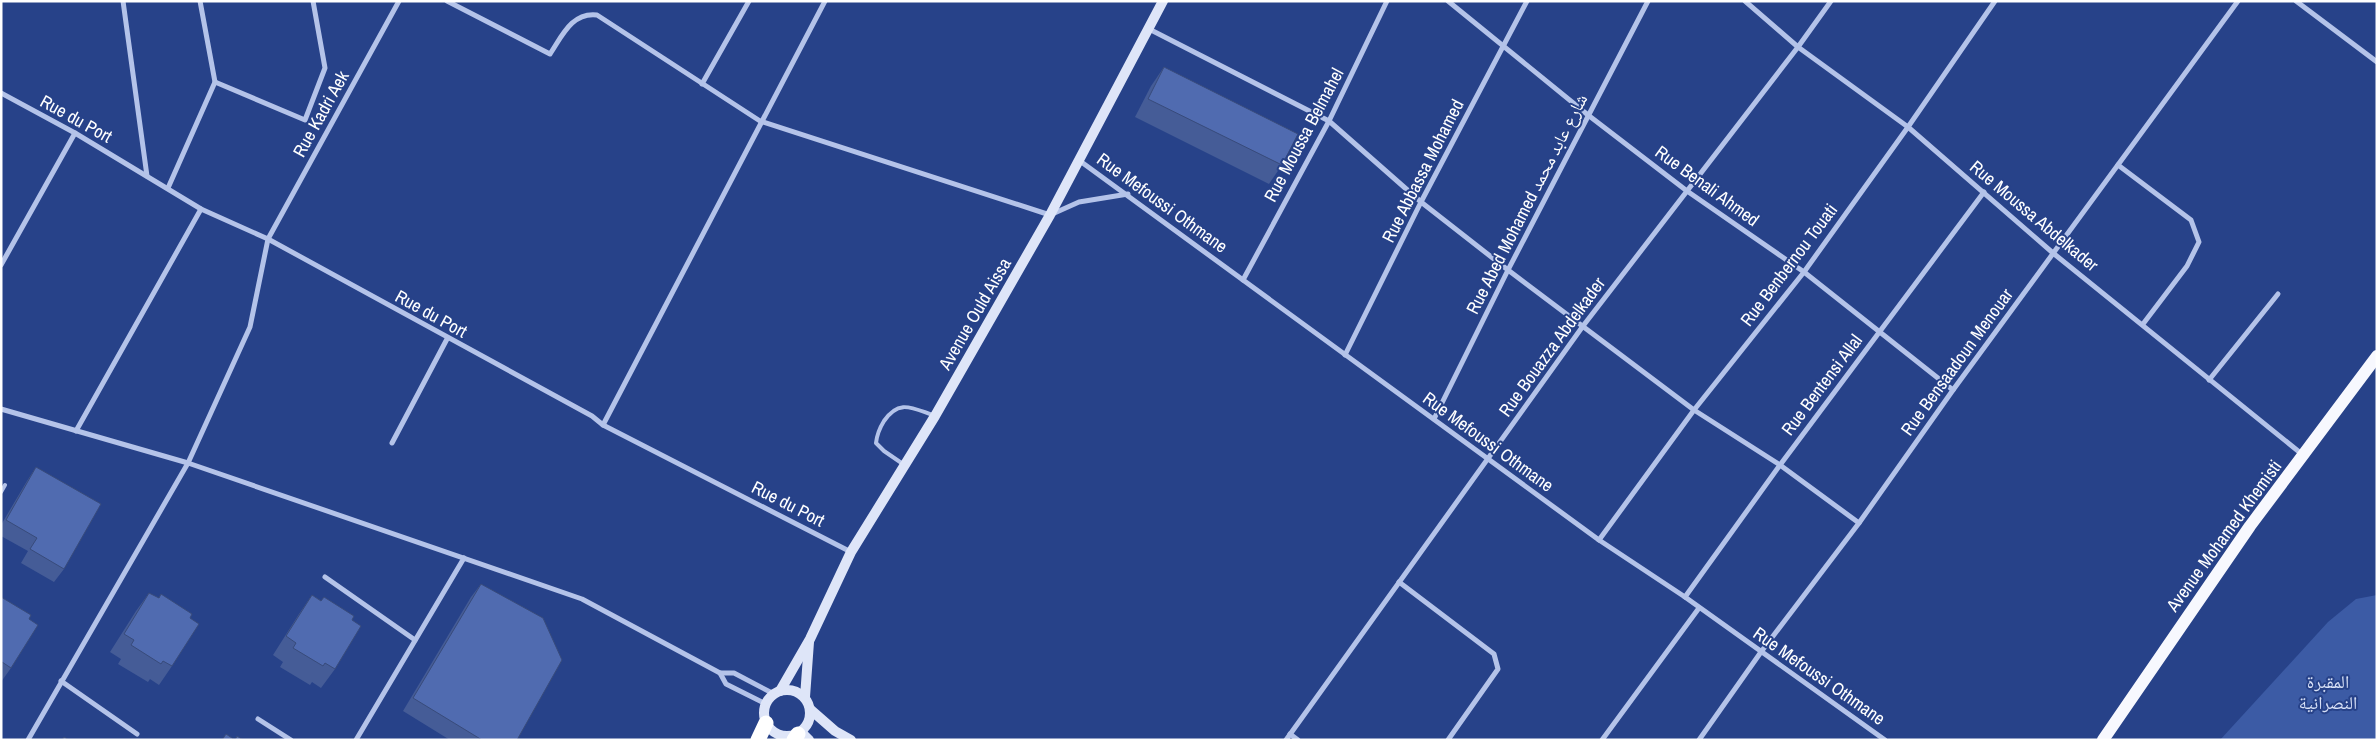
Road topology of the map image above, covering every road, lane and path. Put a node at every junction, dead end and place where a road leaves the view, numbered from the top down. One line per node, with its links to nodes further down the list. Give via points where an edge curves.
1 (123, 1): 32 (street)
2 (200, 1): 22 (street)
3 (313, 1): 22 (street, via 325,68 305,120)
4 (399, 1): 40 (street, Rue Kadri Aek)
5 (447, 1): 23 (street, via 550,54 575,19 587,14 597,15)
6 (749, 1): 23 (street)
7 (825, 1): 26 (street)
8 (1163, 1): 18 (main road, Avenue Ould Aissa)
9 (1387, 1): 27 (street, Rue Moussa Belmahel)
10 (1448, 1): 19 (street, Rue Benali Ahmed)
11 (1527, 1): 19 (street, Rue Abbassa Mohamed)
12 (1648, 1): 25 (street, Rue Abed Mohamed شارع عابد محمد)
13 (1744, 1): 20 (street, Rue Moussa Abdelkader)
14 (1831, 1): 20 (street, Rue Bouazza Abdelkader)
15 (1995, 1): 28 (street, Rue Benbernou Touati)
16 (2238, 1): 31 (street, Rue Bensaadoun Menouar)
17 (2296, 1): 21 (street)
18 (1149, 29): 27 (street); 30 (main road, Avenue Ould Aissa)
19 (1503, 47): 25 (street, Rue Benali Ahmed); 37 (street, Rue Abbassa Mohamed)
20 (1798, 47): 28 (street, Rue Moussa Abdelkader); 34 (street, Rue Bouazza Abdelkader)
21 (2377, 62)
22 (215, 82): 33 (street)
23 (702, 84): 26 (street)
24 (1, 93): 29 (street, Rue du Port)
25 (1588, 115): 34 (street, Rue Benali Ahmed); 43 (street, Rue Abed Mohamed شارع عابد محمد)
26 (760, 121): 39 (street); 59 (street)
27 (1329, 121): 37 (street); 45 (street, Rue Moussa Belmahel)
28 (1908, 127): 35 (street, Rue Moussa Abdelkader); 44 (street, Rue Benbernou Touati)
29 (75, 133): 32 (street, Rue du Port); 42 (street)
30 (1080, 161): 36 (street, Rue Mefoussi Othmane); 39 (main road, Avenue Ould Aissa)
31 (2118, 165): 41 (street, Rue Bensaadoun Menouar); 47 (street, via 2191,220 2198,242 2187,266)
32 (147, 176): 33 (street, Rue du Port)
33 (168, 188): 38 (street, Rue du Port)
34 (1687, 191): 44 (street, Rue Benali Ahmed); 48 (street, Rue Bouazza Abdelkader)
35 (1984, 192): 41 (street, Rue Moussa Abdelkader); 49 (street, Rue Bentensi Allal)
36 (1128, 194): 39 (street, via 1079,202); 45 (street, Rue Mefoussi Othmane)
37 (1421, 202): 43 (street); 51 (street, Rue Abbassa Mohamed)
38 (201, 209): 40 (street, Rue du Port); 60 (street)
39 (1050, 215): 57 (main road, Avenue Ould Aissa)
40 (268, 239): 50 (street, Rue du Port); 64 (street, Rue Kadri Aek, via 250,327)
41 (2053, 253): 47 (street, Rue Moussa Abdelkader); 54 (street, Rue Bensaadoun Menouar)
42 (1, 265)
43 (1508, 270): 48 (street); 58 (street, Rue Abed Mohamed شارع عابد محمد)
44 (1804, 272): 49 (street, Rue Benali Ahmed); 56 (street, Rue Benbernou Touati)
45 (1243, 280): 51 (street, Rue Mefoussi Othmane)
46 (2278, 294): 53 (street)
47 (2144, 324): 53 (street, Rue Moussa Abdelkader)
48 (1583, 326): 56 (street); 63 (street, Rue Bouazza Abdelkader)
49 (1880, 331): 54 (street, Rue Benali Ahmed); 66 (street, Rue Bentensi Allal)
50 (447, 339): 59 (street, Rue du Port); 61 (street)
51 (1345, 355): 58 (street, Rue Mefoussi Othmane)
52 (2377, 356): 62 (main road, Avenue Mohamed Khemisti)
53 (2209, 380): 62 (street, Rue Moussa Abdelkader)
54 (1953, 390): 69 (street, Rue Bensaadoun Menouar)
55 (1, 409): 60 (street)
56 (1694, 410): 66 (street); 70 (street, Rue Benbernou Touati)
57 (935, 416): 65 (main road, Avenue Ould Aissa); 65 (lane, via 904,406 891,410 877,433 876,443)
58 (1434, 419): 63 (street, Rue Mefoussi Othmane)
59 (603, 424): 71 (street, Rue du Port)
60 (76, 431): 64 (street)
61 (392, 443)
62 (2304, 456): 102 (main road, Avenue Mohamed Khemisti, via 2250,526)
63 (1489, 458): 70 (street, Rue Mefoussi Othmane); 74 (street, Rue Bouazza Abdelkader)
64 (188, 463): 72 (street); 81 (street, Rue Kadri Aek)
65 (905, 465): 71 (main road, Avenue Ould Aissa)
66 (1780, 465): 69 (street); 75 (street, Rue Bentensi Allal)
67 (5, 485): 68 (lane)
68 (1, 492)
69 (1860, 523): 79 (street, Rue Bensaadoun Menouar)
70 (1599, 540): 75 (street, Rue Mefoussi Othmane)
71 (851, 552): 77 (main road, Avenue Ould Aissa)
72 (464, 558): 78 (street); 80 (street, via 582,599)
73 (325, 577): 78 (street)
74 (1399, 582): 89 (street, Rue Bouazza Abdelkader); 98 (street, via 1498,660 1498,669)
75 (1685, 597): 76 (street, Rue Mefoussi Othmane)
76 (1699, 608): 79 (street, Rue Mefoussi Othmane); 99 (street)
77 (810, 639): 82 (main road, Avenue Ould Aissa); 83 (main road)
78 (415, 640): 93 (street)
79 (1761, 652): 100 (street, Rue Bensaadoun Menouar); 101 (street, Rue Mefoussi Othmane)
80 (720, 673): 82 (street, via 734,673); 84 (street, via 726,684)
81 (61, 682): 88 (street); 91 (street, Rue Kadri Aek)
82 (777, 693): 83 (main road, via 793,691); 84 (main road)
83 (805, 697): 85 (main road)
84 (766, 704): 87 (main road)
85 (811, 710): 90 (main road); 95 (main road)
86 (258, 719): 92 (street)
87 (766, 723): 90 (main road, via 774,733 786,737); 94 (highway)
88 (137, 734)
89 (1290, 734): 96 (street, Rue Bouazza Abdelkader); 97 (street)
90 (801, 736)
91 (28, 740)
92 (291, 740)
93 (356, 740)
94 (758, 740)
95 (851, 740)
96 (1286, 740)
97 (1298, 740)
98 (1448, 740)
99 (1602, 740)
100 (1699, 740)
101 (1885, 740)
102 (2104, 740)

